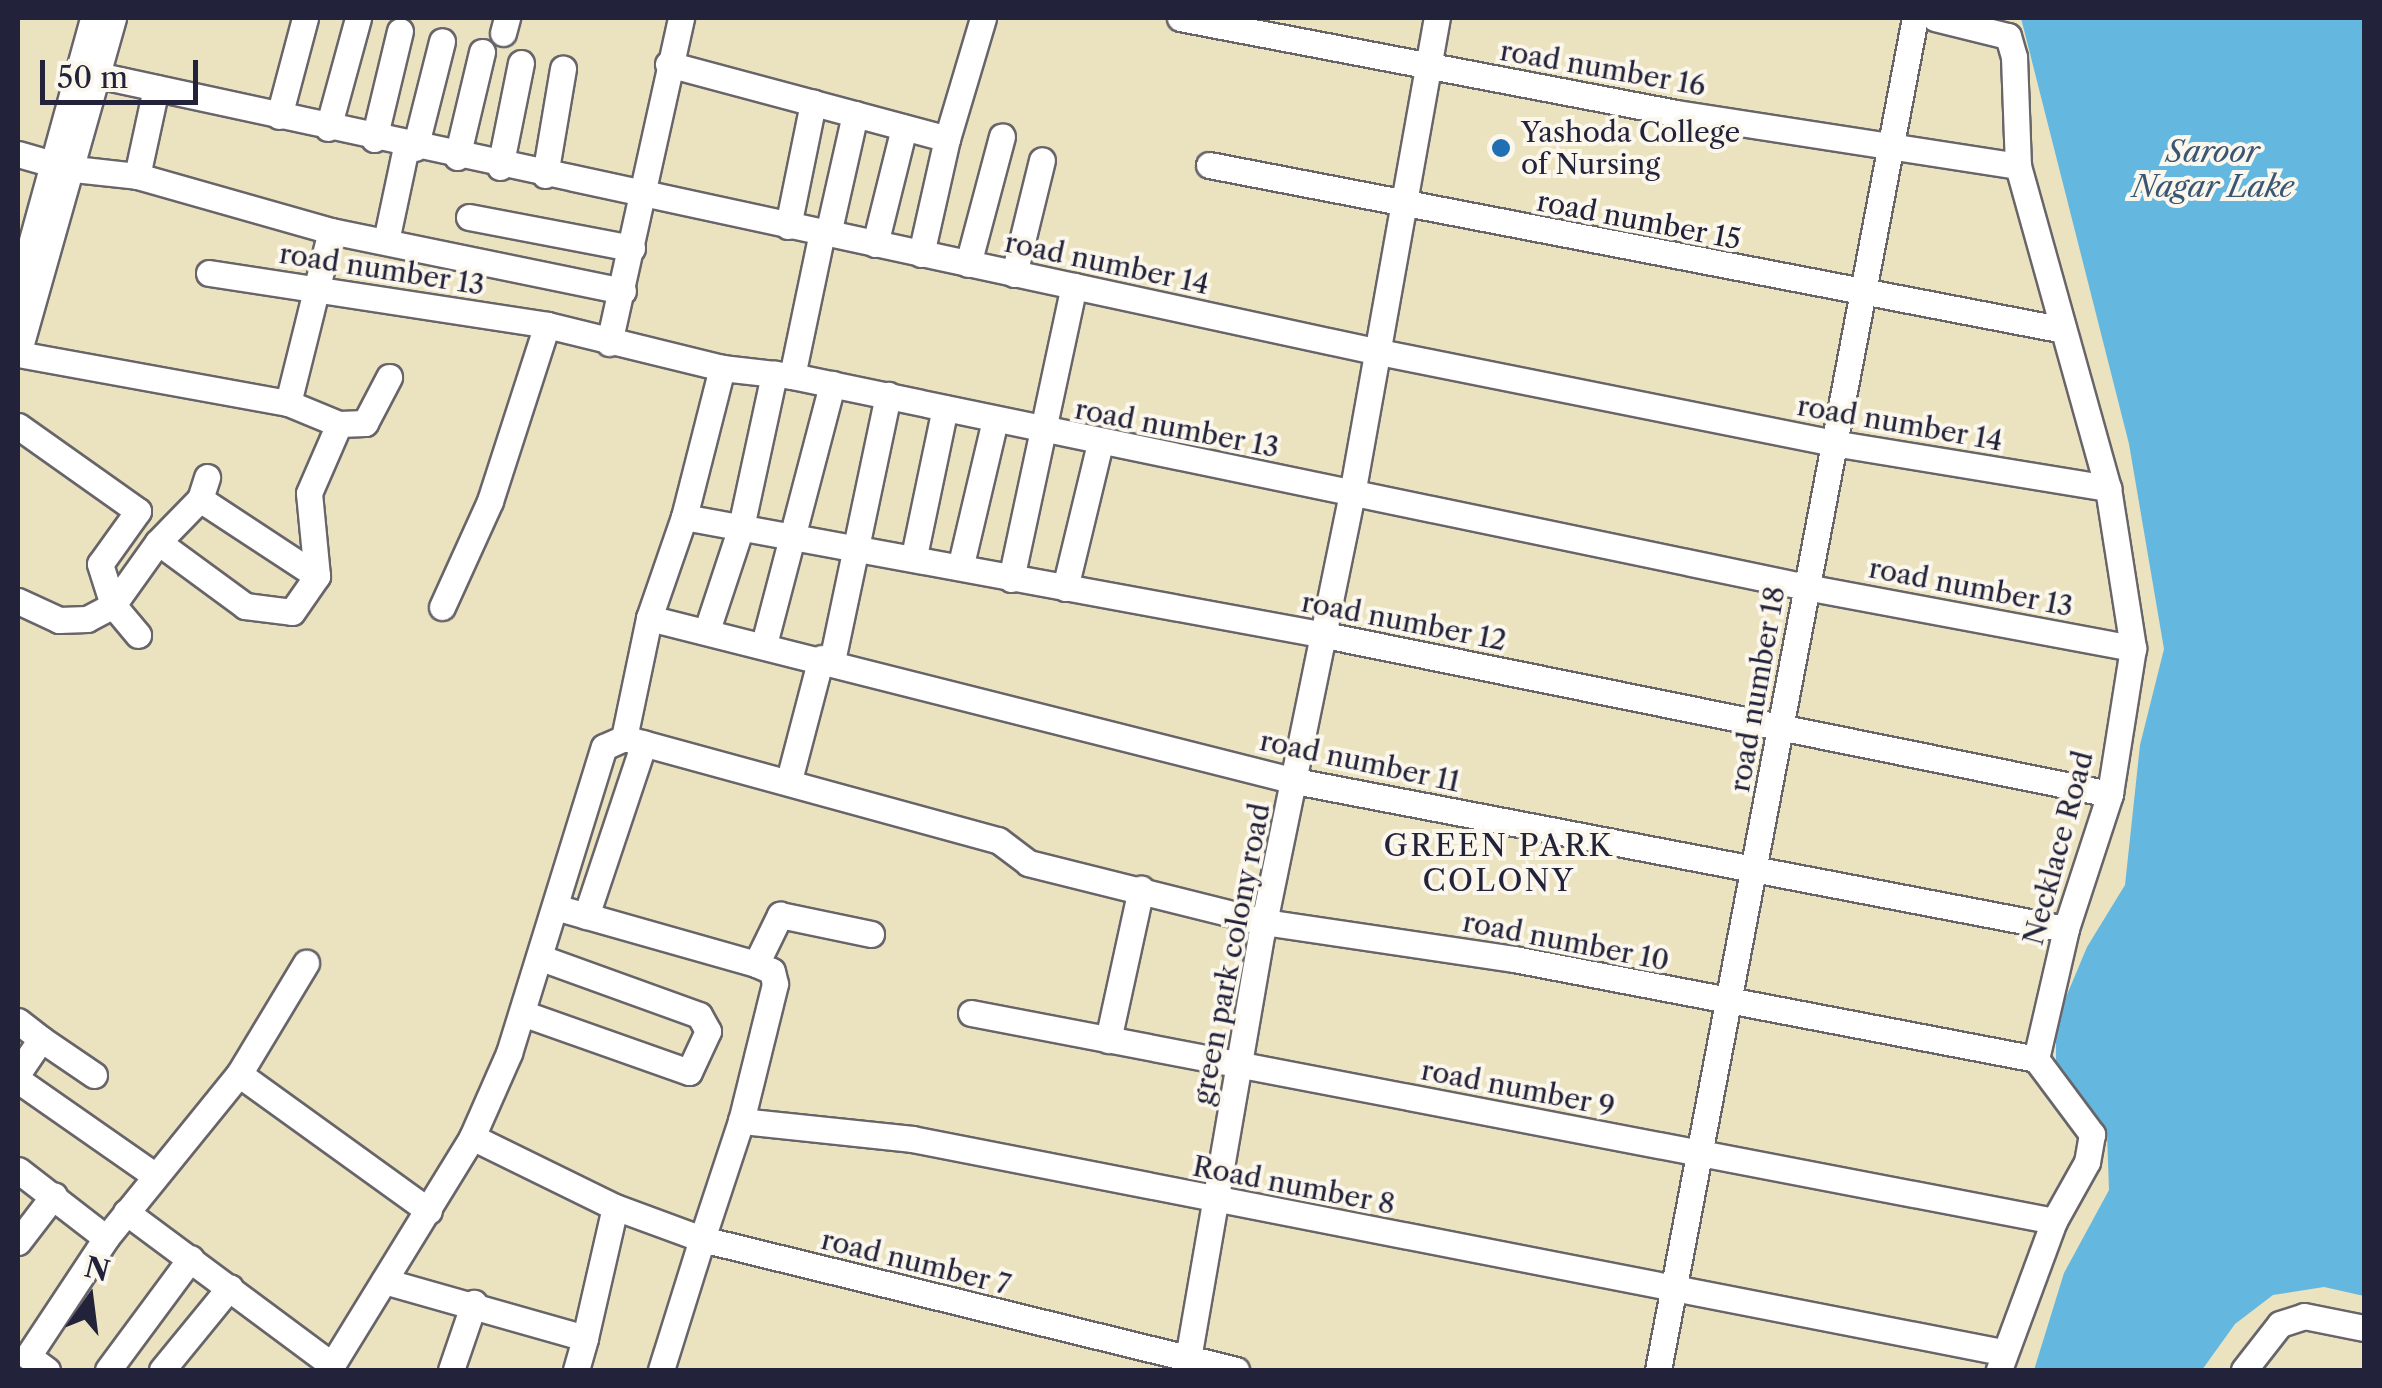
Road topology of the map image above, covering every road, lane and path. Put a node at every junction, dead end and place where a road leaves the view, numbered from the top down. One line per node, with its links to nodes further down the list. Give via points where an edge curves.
1 (93, 18): 22 (street)
2 (113, 18): 18 (street)
3 (305, 18): 23 (street)
4 (358, 18): 24 (street)
5 (681, 18): 15 (street)
6 (983, 18): 28 (street)
7 (1180, 18): 16 (street, road number 16)
8 (1437, 18): 16 (street, green park colony road)
9 (1915, 18): 29 (street, road number 18)
10 (1935, 18): 36 (street, Necklace Road, via 2008,36)
11 (400, 31): 27 (street)
12 (442, 41): 30 (street)
13 (482, 52): 32 (street)
14 (520, 62): 37 (street)
15 (668, 64): 20 (street); 40 (street)
16 (1429, 66): 29 (street, road number 16); 41 (street, green park colony road)
17 (562, 69): 38 (street)
18 (98, 75): 19 (street, road number 14); 22 (street)
19 (156, 88): 23 (street, road number 14); 39 (street)
20 (813, 103): 21 (street); 43 (street)
21 (855, 114): 25 (street); 45 (street)
22 (77, 116): 34 (street)
23 (279, 116): 24 (street, road number 14)
24 (328, 128): 27 (street, road number 14)
25 (904, 128): 28 (street); 47 (street)
26 (1002, 136): 50 (street)
27 (374, 139): 30 (street, road number 14)
28 (947, 139): 49 (street)
29 (1888, 146): 36 (street, road number 16); 57 (street, road number 18)
30 (411, 148): 32 (street, road number 14); 46 (street)
31 (18, 154): 34 (street)
32 (456, 157): 37 (street, road number 14)
33 (1042, 160): 52 (street)
34 (64, 166): 39 (street); 53 (street)
35 (1209, 166): 41 (street, road number 15)
36 (2018, 166): 59 (street, Necklace Road)
37 (500, 167): 38 (street, road number 14)
38 (545, 175): 40 (street, road number 14)
39 (136, 176): 44 (street)
40 (641, 194): 43 (street, road number 14); 48 (street)
41 (1406, 208): 57 (street, road number 15); 61 (street, green park colony road)
42 (468, 217): 48 (street)
43 (788, 226): 45 (street, road number 14)
44 (331, 231): 46 (street); 55 (street)
45 (825, 234): 47 (street, road number 14); 64 (street)
46 (386, 241): 56 (street)
47 (876, 244): 49 (street, road number 14)
48 (632, 248): 56 (street)
49 (921, 254): 50 (street, road number 14)
50 (968, 264): 52 (street, road number 14)
51 (209, 273): 55 (street, road number 13)
52 (1014, 274): 54 (street, road number 14)
53 (27, 281): 62 (street)
54 (1074, 286): 61 (street, road number 14); 73 (street)
55 (315, 288): 58 (street, road number 13); 68 (street)
56 (623, 291): 60 (street)
57 (1862, 292): 59 (street, road number 15); 74 (street, road number 18)
58 (547, 325): 60 (street, road number 13); 91 (street, via 490,501)
59 (2058, 329): 76 (street, Necklace Road)
60 (610, 343): 63 (street, road number 13)
61 (1379, 352): 74 (street, road number 14); 77 (street, green park colony road)
62 (18, 354): 68 (street)
63 (722, 368): 64 (street, road number 13); 78 (street)
64 (782, 375): 66 (street, road number 13); 79 (street)
65 (389, 377): 71 (street, via 365,423)
66 (832, 384): 67 (street, road number 13); 80 (street)
67 (888, 395): 69 (street, road number 13); 82 (street)
68 (288, 404): 71 (street)
69 (944, 408): 70 (street, road number 13); 83 (street)
70 (995, 420): 73 (street, road number 13); 84 (street)
71 (339, 424): 85 (street, via 306,505)
72 (18, 426): 90 (street, via 138,511 100,564)
73 (1043, 432): 75 (street, road number 13); 86 (street)
74 (1832, 443): 76 (street, road number 14); 87 (street, road number 18)
75 (1100, 444): 77 (street, road number 13); 88 (street)
76 (2108, 488): 97 (street, Necklace Road)
77 (1352, 494): 87 (street, road number 13); 95 (street, green park colony road)
78 (684, 517): 79 (street, road number 12); 92 (street)
79 (740, 527): 80 (street, road number 12); 93 (street)
80 (795, 535): 82 (street, road number 12); 96 (street)
81 (158, 542): 85 (street, via 245,606 268,613 292,612); 85 (street, via 204,488); 90 (street)
82 (856, 546): 83 (street, road number 12); 98 (street)
83 (914, 556): 84 (street, road number 12)
84 (960, 564): 86 (street, road number 12)
85 (317, 576)
86 (1011, 579): 88 (street, road number 12)
87 (1806, 587): 97 (street, road number 13); 99 (street, road number 18)
88 (1065, 588): 95 (street, road number 12)
89 (18, 601): 90 (street, via 58,620 87,619)
90 (113, 606): 94 (street)
91 (442, 607)
92 (649, 618): 93 (street, road number 11); 100 (street)
93 (707, 630): 96 (street, road number 11)
94 (138, 635)
95 (1325, 635): 99 (street, road number 12); 102 (street, green park colony road)
96 (764, 644): 98 (street, road number 11)
97 (2133, 648): 103 (street, Necklace Road)
98 (826, 659): 101 (street); 102 (street, road number 11)
99 (1780, 729): 103 (street, road number 12); 104 (street, road number 18)
100 (634, 740): 101 (street, road number 10); 106 (street, via 604,747); 107 (street)
101 (789, 780): 105 (street, road number 10, via 998,840 1028,862)
102 (1295, 781): 104 (street, road number 11); 108 (street, green park colony road)
103 (2110, 794): 109 (street, Necklace Road)
104 (1754, 866): 109 (street, road number 11); 114 (street, road number 18)
105 (1141, 889): 108 (street, road number 10); 119 (street)
106 (556, 907): 107 (street); 111 (street)
107 (586, 916): 113 (street)
108 (1264, 922): 114 (street, road number 10, via 1514,960); 121 (street, green park colony road)
109 (2066, 929): 120 (street, Necklace Road)
110 (871, 934): 113 (street, via 780,915)
111 (540, 957): 115 (street); 115 (street, via 699,1015 708,1031 689,1072)
112 (306, 963): 122 (street)
113 (756, 964): 125 (street, via 772,971 775,984)
114 (1731, 1004): 120 (street, road number 10); 127 (street, road number 18)
115 (522, 1013): 126 (street)
116 (971, 1013): 119 (street, road number 9)
117 (18, 1021): 118 (street)
118 (42, 1039): 123 (street); 124 (street)
119 (1108, 1040): 121 (street, road number 9)
120 (2036, 1058): 135 (street, via 2092,1134 2071,1199)
121 (1240, 1065): 127 (street, road number 9); 131 (street, green park colony road)
122 (238, 1074): 129 (street); 133 (street)
123 (18, 1076): 129 (street)
124 (94, 1076)
125 (741, 1121): 131 (street, Road number 8, via 912,1139); 137 (street)
126 (472, 1136): 132 (street, road number 7); 133 (street)
127 (1695, 1152): 135 (street, road number 9); 142 (street, road number 18)
128 (18, 1170): 130 (street)
129 (154, 1175): 134 (street)
130 (54, 1194): 136 (street); 138 (street)
131 (1217, 1202): 142 (street, Road number 8); 147 (street, green park colony road)
132 (614, 1207): 137 (street, road number 7); 145 (street)
133 (429, 1211): 140 (street)
134 (126, 1212): 136 (street); 139 (street)
135 (2054, 1221): 146 (street)
136 (106, 1238): 149 (street, via 28,1356)
137 (702, 1239): 147 (street, road number 7); 154 (street)
138 (18, 1242)
139 (191, 1258): 141 (street); 150 (street)
140 (384, 1280): 143 (street); 148 (street)
141 (230, 1287): 148 (street); 151 (street)
142 (1671, 1288): 146 (street, Road number 8); 156 (street, road number 18)
143 (474, 1303): 145 (street); 152 (street)
144 (2364, 1328): 157 (street, via 2304,1316 2280,1324)
145 (584, 1338): 153 (street)
146 (2001, 1361)
147 (1187, 1366): 155 (street, road number 7)
148 (330, 1368)
149 (47, 1370)
150 (108, 1370)
151 (162, 1370)
152 (451, 1370)
153 (576, 1370)
154 (661, 1370)
155 (1236, 1370)
156 (1658, 1370)
157 (2244, 1370)

